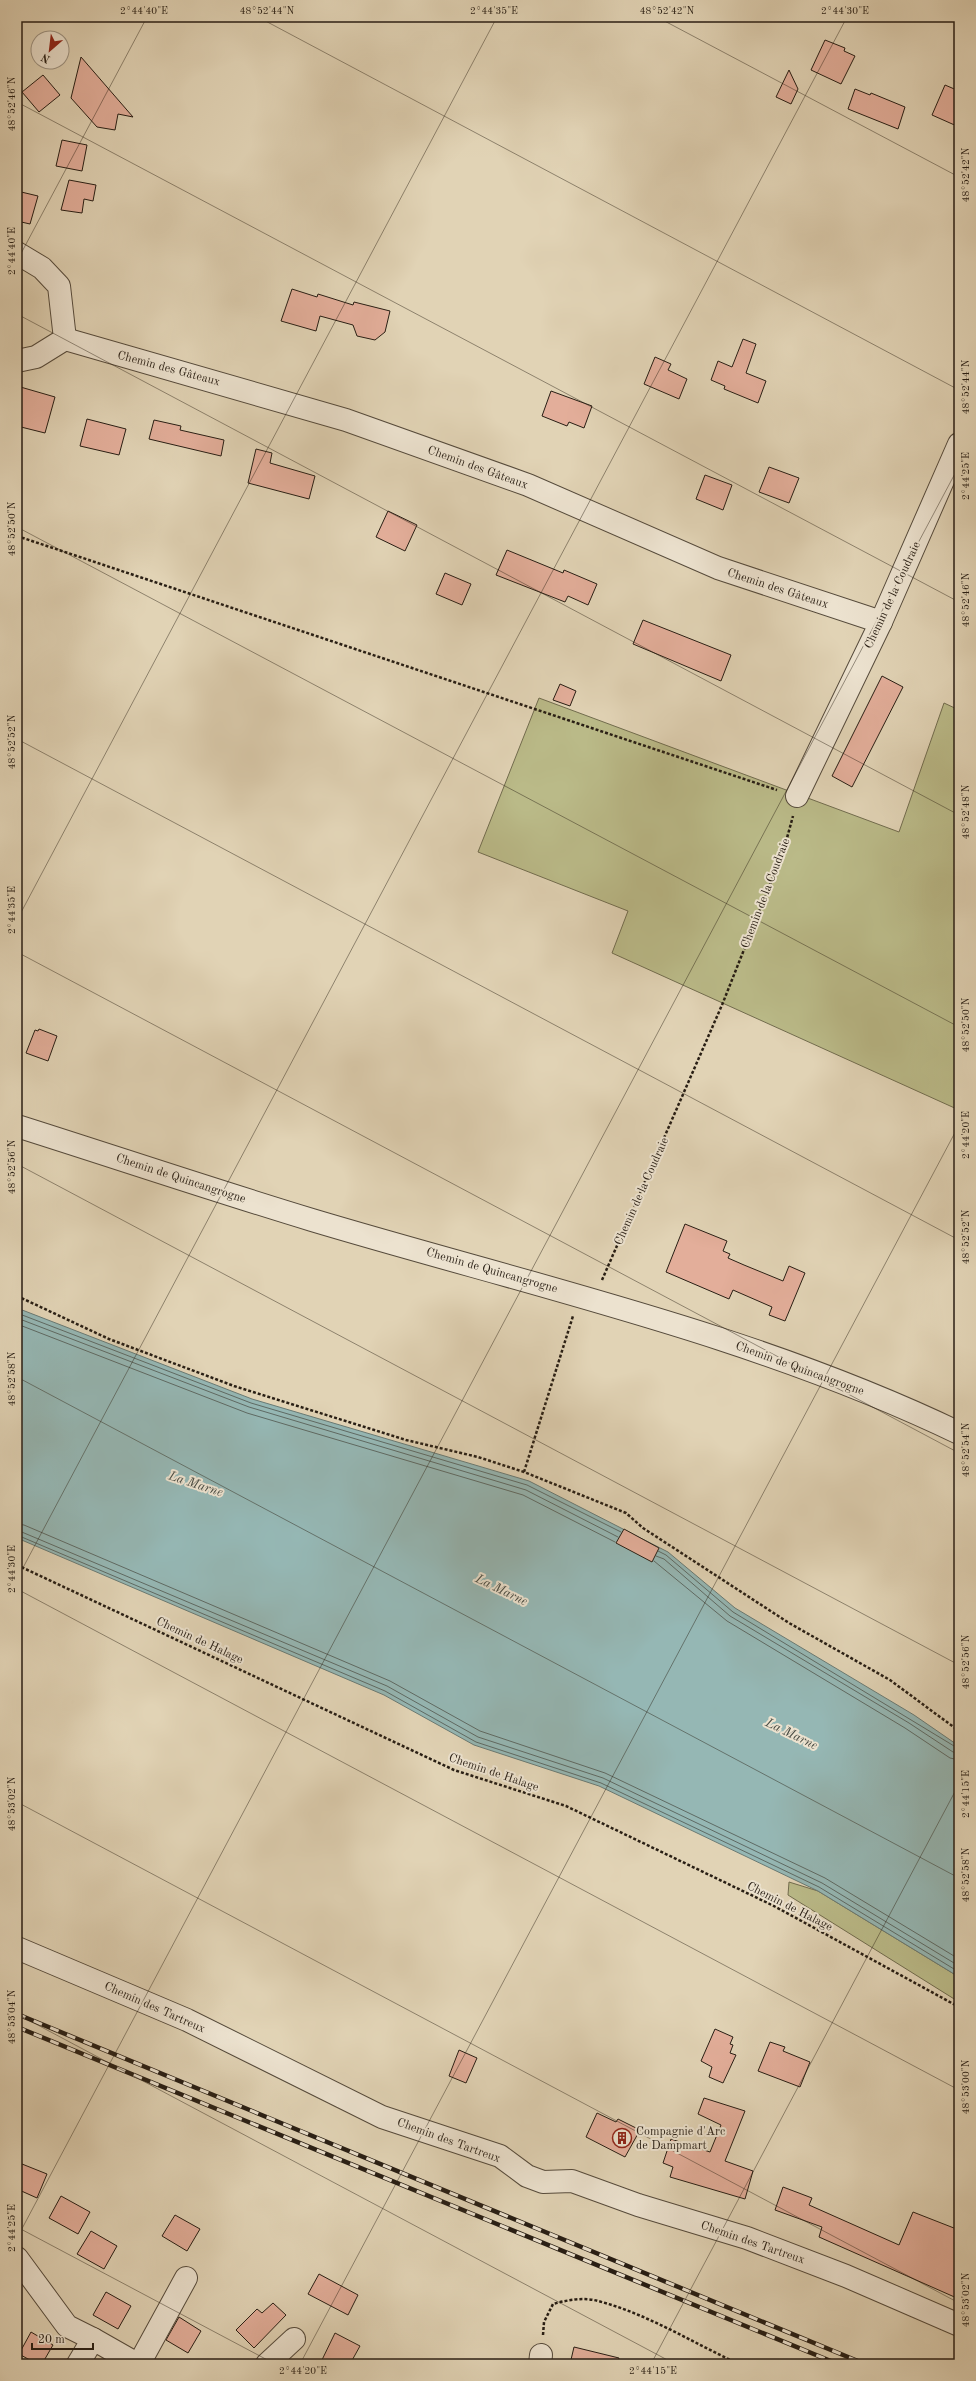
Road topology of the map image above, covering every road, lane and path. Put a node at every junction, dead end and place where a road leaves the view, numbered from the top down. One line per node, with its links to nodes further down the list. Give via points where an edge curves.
1 (17, 253): 2 (street, via 42,268 59,286)
2 (65, 339): 3 (street, via 36,357); 6 (street, Chemin des Gâteaux, via 346,420 528,485 718,568)
3 (17, 361)
4 (959, 444): 6 (street, Chemin de la Coudraie)
5 (17, 536): 7 (path)
6 (881, 622): 7 (street, Chemin de la Coudraie)
7 (797, 796): 10 (path, Chemin de la Coudraie, via 784,849 722,1005)
8 (17, 1126): 10 (street, Chemin de Quincangrogne, via 311,1220)
9 (17, 1296): 12 (path, via 109,1340 234,1386 406,1440 478,1457)
10 (587, 1297): 11 (street, Chemin de Quincangrogne, via 797,1364 900,1404); 12 (path, Chemin de la Coudraie)
11 (959, 1433)
12 (524, 1472): 14 (path, via 626,1513 643,1528 789,1624 890,1680)
13 (17, 1565): 16 (path, Chemin de Halage, via 454,1770 566,1806 774,1906)
14 (959, 1731)
15 (17, 1948): 19 (street, Chemin des Tartreux, via 187,2020 382,2117 500,2156 527,2176 544,2182 572,2181 638,2205 747,2238 846,2276)
16 (959, 2007)
17 (17, 2258): 20 (street, via 67,2326)
18 (186, 2278): 24 (street)
19 (959, 2325)
20 (93, 2339): 23 (street); 24 (street)
21 (294, 2339): 25 (street)
22 (540, 2360): 26 (path, via 544,2322 553,2304 571,2299 597,2300 652,2321)
23 (78, 2364)
24 (138, 2364)
25 (268, 2364)
26 (739, 2364)

